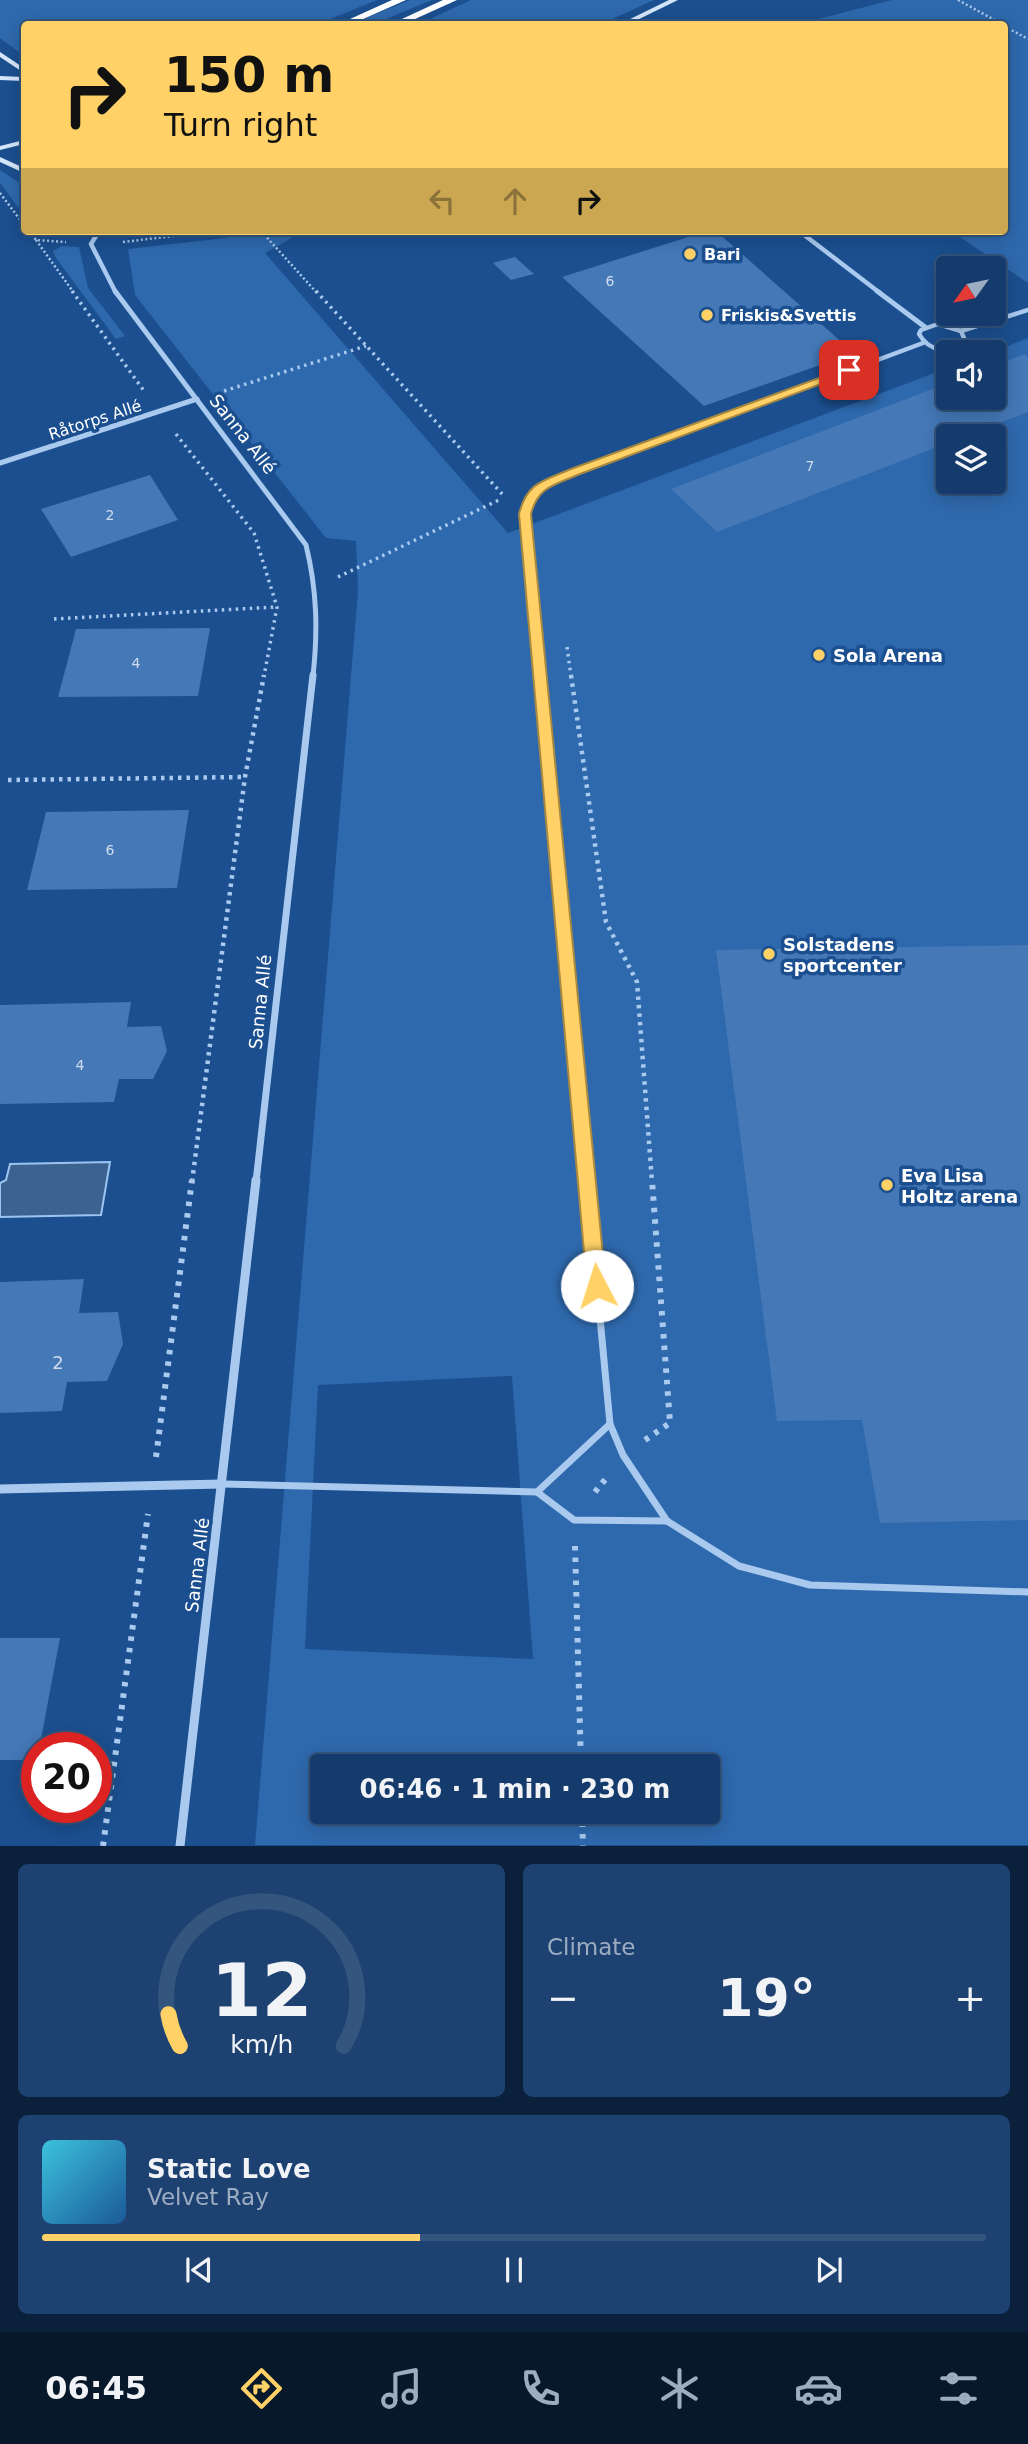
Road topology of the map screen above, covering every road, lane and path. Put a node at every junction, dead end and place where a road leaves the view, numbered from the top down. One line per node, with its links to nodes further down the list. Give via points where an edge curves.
1 (401, 0): 5 (highway)
2 (452, 0): 6 (highway)
3 (675, 0): 7 (street)
4 (958, 0): 8 (path)
5 (351, 21)
6 (403, 21)
7 (630, 21)
8 (996, 21)
9 (1008, 28): 10 (path)
10 (1028, 39)
11 (0, 54): 12 (street)
12 (21, 69)
13 (0, 78): 14 (street)
14 (21, 79)
15 (21, 143): 16 (street)
16 (0, 148)
17 (0, 159): 18 (street)
18 (21, 170)
19 (0, 193): 20 (path)
20 (21, 221)
21 (97, 235): 30 (street, Sanna Allé, via 92,244 118,296)
22 (265, 235): 29 (path)
23 (804, 235): 26 (street)
24 (36, 240): 31 (path)
25 (1028, 310): 27 (lane)
26 (925, 327): 27 (lane, via 946,325); 28 (lane, via 919,334)
27 (961, 331): 28 (lane, via 966,343 958,349 943,350)
28 (923, 342): 39 (lane, via 542,485 529,496 525,514)
29 (366, 346): 30 (path); 33 (path, via 505,498)
30 (197, 399): 31 (street, Råtorps Allé); 33 (street, Sanna Allé, via 306,545)
31 (159, 412): 32 (street, Råtorps Allé); 34 (path, via 254,533)
32 (0, 463)
33 (316, 586): 42 (street, Sanna Allé, via 318,632)
34 (277, 607): 35 (path); 37 (path)
35 (54, 619)
36 (567, 641): 40 (path, via 606,922 637,982 661,1289 670,1423)
37 (245, 777): 38 (path); 41 (path)
38 (8, 780)
39 (610, 1424): 40 (lane); 44 (lane)
40 (623, 1455): 45 (path); 46 (lane)
41 (152, 1483): 42 (street); 43 (street); 50 (path)
42 (222, 1484): 44 (lane); 51 (street, Sanna Allé)
43 (0, 1489)
44 (537, 1492): 45 (lane)
45 (574, 1520): 46 (lane); 48 (path)
46 (667, 1521): 47 (lane, via 738,1566 810,1585)
47 (1028, 1592)
48 (581, 1754)
49 (582, 1824): 52 (path)
50 (103, 1846)
51 (180, 1846)
52 (583, 1846)

